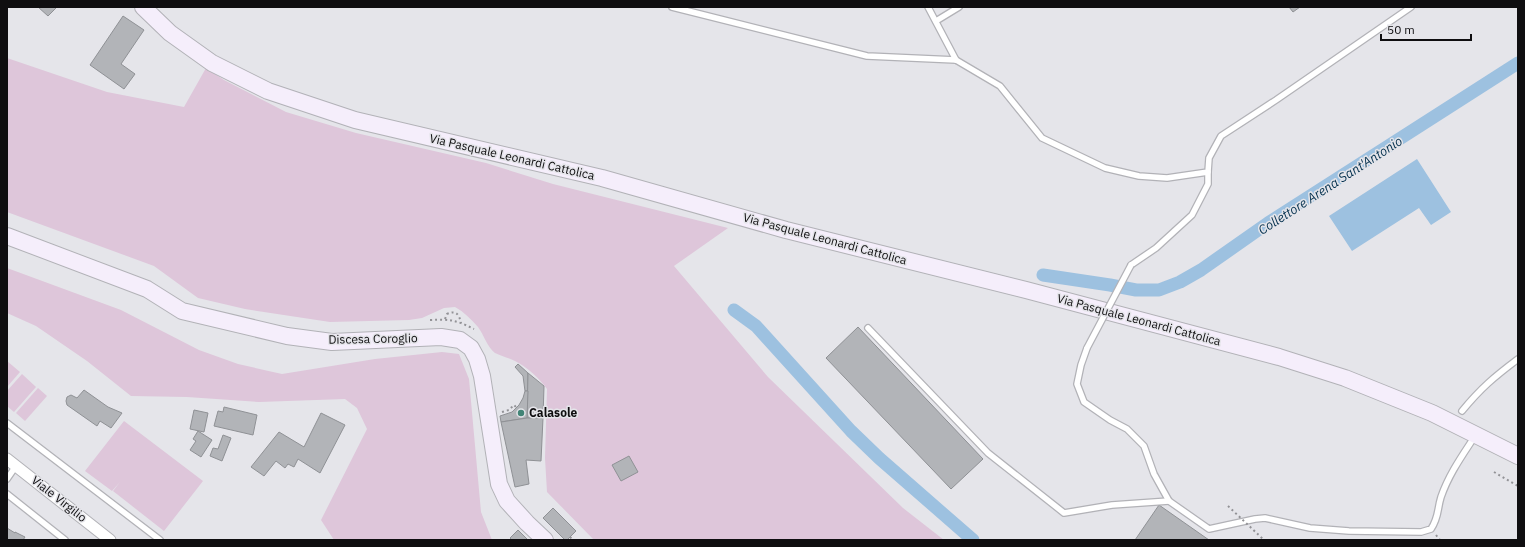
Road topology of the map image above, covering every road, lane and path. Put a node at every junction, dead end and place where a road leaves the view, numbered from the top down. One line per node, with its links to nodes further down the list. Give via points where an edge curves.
1 (143, 7): 21 (street, Via Pasquale Leonardi Cattolica, via 170,33 212,63 268,91 355,120 602,178 786,230 1279,357 1385,393 1432,412)
2 (672, 7): 6 (lane)
3 (928, 7): 7 (lane)
4 (958, 7): 7 (lane)
5 (1412, 7): 9 (lane, via 1221,136 1209,158)
6 (689, 9): 8 (lane, via 867,56)
7 (936, 21): 8 (lane)
8 (956, 60): 9 (lane, via 1000,86 1042,138 1105,168 1139,176 1168,178)
9 (1208, 172): 29 (lane, bridge, via 1208,184 1192,215 1156,248 1131,265 1087,348 1078,384 1084,402 1128,429 1144,446 1154,474)
10 (7, 236): 35 (street, Discesa Coroglio, via 147,289 182,311 287,336 332,342 441,337 460,340 471,348 482,376 499,484 507,501)
11 (445, 319): 12 (path); 13 (path); 13 (path, via 447,314 457,313)
12 (430, 320)
13 (461, 323): 15 (path)
14 (868, 328): 29 (lane, via 988,453 1064,512)
15 (474, 329)
16 (1518, 359): 18 (lane, via 1491,378)
17 (517, 408): 19 (path, via 514,405 509,410)
18 (1462, 411)
19 (500, 412)
20 (7, 424): 34 (lane)
21 (1476, 435): 22 (street, Via Pasquale Leonardi Cattolica); 29 (lane, via 1455,466 1441,498 1437,520 1430,529 1421,532 1349,531 1265,518 1209,529)
22 (1518, 456)
23 (7, 459): 24 (street, Viale Virgilio)
24 (16, 466): 26 (lane); 33 (street, Viale Virgilio)
25 (1494, 472): 27 (path)
26 (7, 479)
27 (1518, 486)
28 (7, 494): 32 (lane)
29 (1168, 501)
30 (1228, 506): 37 (path, bridge)
31 (570, 537): 36 (path)
32 (65, 540)
33 (110, 540)
34 (160, 540)
35 (545, 540)
36 (573, 540)
37 (1264, 540)

